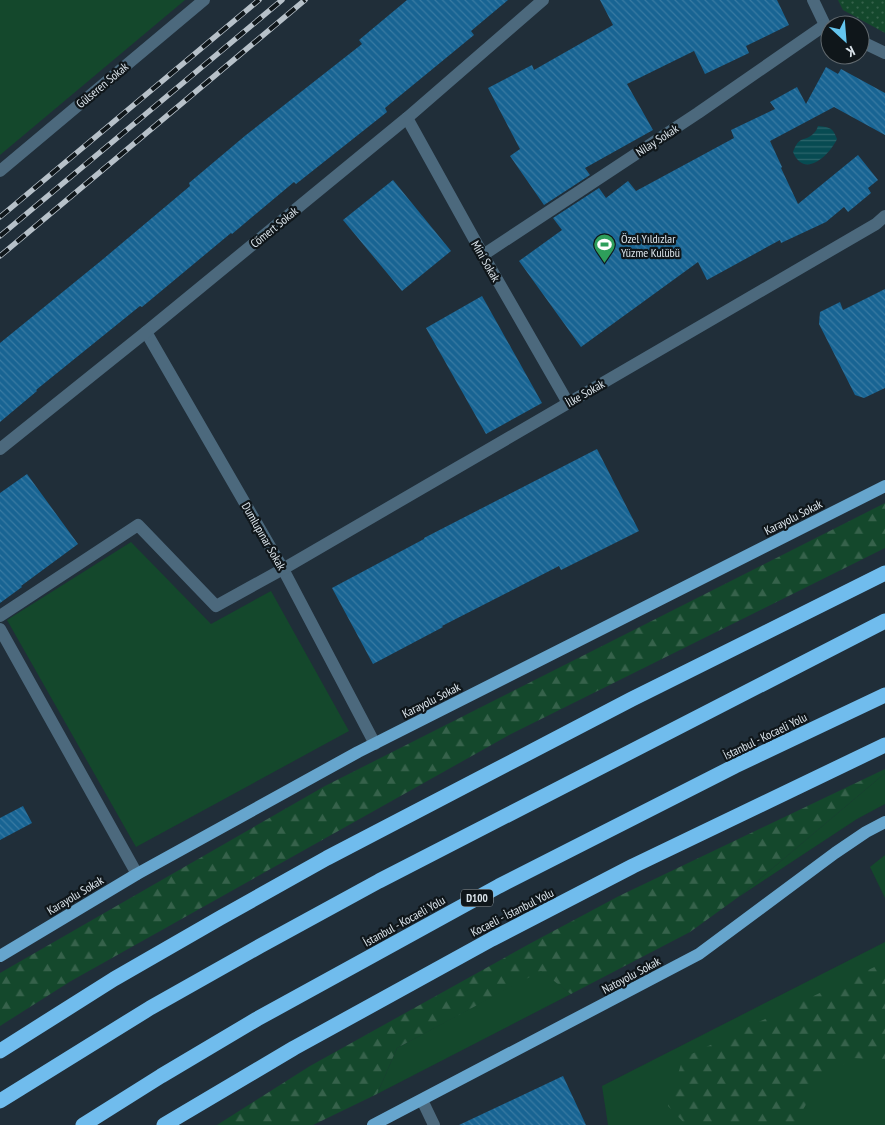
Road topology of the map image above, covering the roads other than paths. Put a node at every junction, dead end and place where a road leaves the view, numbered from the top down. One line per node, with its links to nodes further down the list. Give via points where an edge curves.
1 (204, 0): 9 (street, Gülseren Sokak)
2 (543, 0): 8 (street, Cömert Sokak)
3 (813, 0): 4 (street)
4 (822, 15)
5 (820, 31): 11 (street, Nilay Sokak)
6 (870, 45): 7 (street)
7 (885, 52)
8 (407, 118): 11 (street, Mini Sokak); 12 (street, Cömert Sokak)
9 (0, 171)
10 (885, 216): 13 (street, İlke Sokak)
11 (483, 255): 13 (street, Mini Sokak)
12 (146, 332): 14 (street, Cömert Sokak); 16 (street, Dumlupınar Sokak)
13 (568, 403): 16 (street, İlke Sokak)
14 (0, 449)
15 (885, 486): 22 (main road, Karayolu Sokak)
16 (283, 569): 18 (street, İlke Sokak, via 216,606 138,525); 22 (street, Dumlupınar Sokak)
17 (885, 573): 27 (highway, via 632,699 327,858 114,979)
18 (0, 616)
19 (885, 622): 29 (highway, via 378,881 158,1004)
20 (0, 629): 25 (street)
21 (885, 695): 30 (highway, İstanbul - Kocaeli Yolu / D100, via 735,766 499,886 257,1019)
22 (375, 744): 25 (main road, Karayolu Sokak)
23 (885, 746): 31 (highway, Kocaeli - İstanbul Yolu, via 633,866 484,943 294,1048)
24 (885, 822): 28 (main road, Natoyolu Sokak, via 835,853 699,954)
25 (136, 874): 26 (main road, Karayolu Sokak)
26 (0, 956)
27 (0, 1051)
28 (422, 1100): 32 (main road, Natoyolu Sokak); 33 (street)
29 (0, 1101)
30 (82, 1125)
31 (164, 1125)
32 (373, 1125)
33 (434, 1125)

